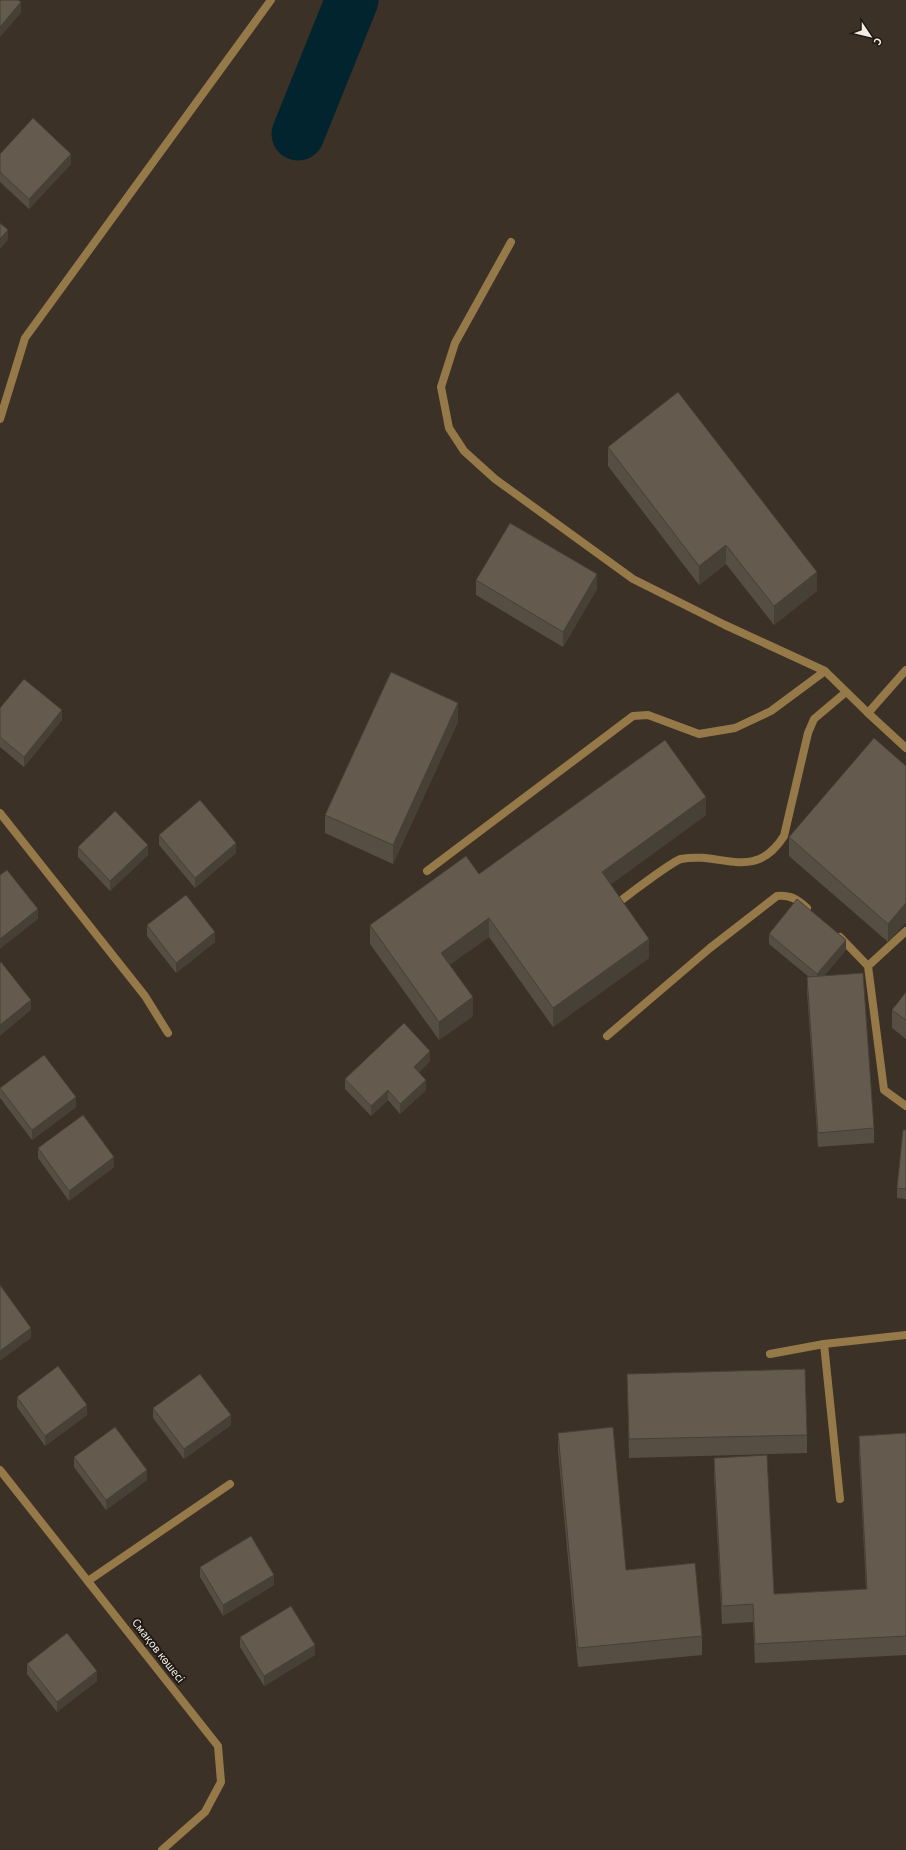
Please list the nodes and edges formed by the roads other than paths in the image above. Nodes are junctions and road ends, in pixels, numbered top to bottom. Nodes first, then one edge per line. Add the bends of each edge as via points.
1 (271, 0) edge
2 (511, 242) dead end
3 (0, 419) edge
4 (906, 670) edge
5 (825, 671) junction
6 (846, 692) junction
7 (868, 713) junction
8 (906, 748) edge
9 (0, 813) edge
10 (427, 871) dead end
11 (623, 899) edge
12 (813, 913) edge
13 (906, 931) edge
14 (836, 933) edge
15 (868, 966) junction
16 (168, 1033) dead end
17 (606, 1036) dead end
18 (906, 1106) edge
19 (906, 1335) edge
20 (824, 1344) junction
21 (770, 1354) dead end
22 (0, 1470) edge
23 (230, 1484) dead end
24 (840, 1499) dead end
25 (88, 1581) junction
26 (162, 1850) edge

1 - 3 street via 25,338
2 - 5 street via 455,343 441,387 449,428 464,451 495,479 634,579
4 - 7 street
5 - 6 street
5 - 10 street via 771,711 735,728 699,734 648,715 633,716
6 - 7 street
6 - 11 street via 814,719 808,733 784,836 777,847 762,859 739,863 680,859
7 - 8 street
9 - 16 street via 145,996
12 - 17 street via 796,898 777,896 710,948
13 - 15 street
14 - 15 street
15 - 18 street via 884,1090
19 - 20 street
20 - 21 street
20 - 24 street
22 - 25 street, Смақов көшесі
23 - 25 street
25 - 26 street, Смақов көшесі via 218,1746 221,1782 205,1812

